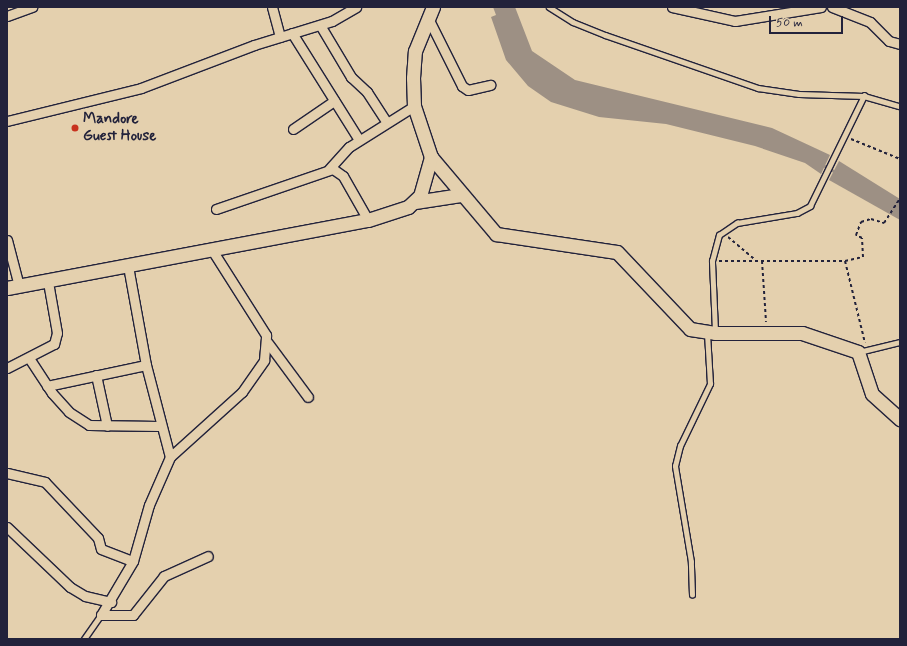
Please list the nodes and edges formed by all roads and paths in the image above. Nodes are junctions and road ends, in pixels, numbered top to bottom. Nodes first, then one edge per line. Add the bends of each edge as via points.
1 (32, 7) edge
2 (272, 7) edge
3 (356, 7) edge
4 (549, 7) edge
5 (672, 7) edge
6 (821, 7) edge
7 (832, 7) edge
8 (430, 13) edge
9 (7, 16) edge
10 (320, 25) junction
11 (292, 33) junction
12 (280, 37) junction
13 (900, 44) edge
14 (490, 85) dead end
15 (864, 96) junction
16 (334, 101) junction
17 (414, 106) junction
18 (900, 106) edge
19 (386, 121) junction
20 (7, 122) edge
21 (293, 128) dead end
22 (844, 136) junction
23 (359, 140) junction
24 (432, 157) junction
25 (900, 160) edge
26 (900, 165) edge
27 (329, 169) junction
28 (460, 195) junction
29 (899, 198) edge
30 (414, 202) junction
31 (216, 209) dead end
32 (368, 220) junction
33 (723, 232) junction
34 (7, 240) edge
35 (212, 250) junction
36 (712, 261) junction
37 (756, 261) junction
38 (762, 261) junction
39 (845, 261) junction
40 (128, 266) junction
41 (48, 282) junction
42 (13, 287) edge
43 (767, 332) junction
44 (711, 333) junction
45 (900, 342) edge
46 (268, 343) junction
47 (863, 351) junction
48 (29, 358) junction
49 (146, 365) junction
50 (7, 368) edge
51 (96, 375) junction
52 (47, 386) junction
53 (308, 397) dead end
54 (900, 419) edge
55 (107, 426) junction
56 (159, 426) junction
57 (170, 458) junction
58 (7, 473) edge
59 (7, 527) edge
60 (208, 556) dead end
61 (133, 561) junction
62 (692, 594) dead end
63 (111, 602) junction
64 (102, 615) junction
65 (84, 639) edge

1 - 9 street
2 - 12 street
3 - 10 street
4 - 15 lane via 573,22 606,35 758,88 800,94
5 - 6 street via 736,21
7 - 13 street via 870,22 889,41
8 - 14 street via 462,86 468,90
8 - 17 street via 415,51
10 - 11 street
10 - 19 street via 351,76 367,92
11 - 12 street
11 - 16 street
12 - 20 street via 141,88
15 - 18 lane
15 - 22 lane
16 - 21 street
16 - 23 street
17 - 19 street
17 - 24 street
19 - 23 street
22 - 25 path
22 - 33 lane via 825,177 805,210 748,220
23 - 27 street via 332,161
24 - 28 street
24 - 30 street via 423,190
25 - 26 path
27 - 31 street
27 - 32 street via 343,176
28 - 30 street
28 - 44 street via 501,236 617,252 684,326
29 - 39 path via 884,222 871,219 861,222 856,234 862,238 863,257
30 - 32 street
32 - 35 street
33 - 36 lane via 715,243
33 - 37 path
34 - 42 street
35 - 40 street
35 - 46 street
36 - 37 path
36 - 44 lane
37 - 38 path
38 - 39 path
38 - 43 path
39 - 47 path
40 - 41 street
40 - 49 street
41 - 42 street
41 - 48 street via 57,333 54,344
43 - 44 street
43 - 47 street via 810,334
44 - 62 lane via 710,384 680,446 675,466 691,562
45 - 47 lane
46 - 53 street
46 - 57 street via 264,360 242,392
47 - 54 street via 872,394
48 - 50 street
48 - 52 street
49 - 51 street
49 - 56 street
51 - 52 street
51 - 55 street
52 - 55 street via 69,412 89,425
55 - 56 street
56 - 57 street
57 - 61 street via 149,505
58 - 61 street via 45,482 98,538 101,549
59 - 63 street via 70,587 86,596
60 - 64 street via 164,576 133,615
61 - 63 street
63 - 64 street
64 - 65 lane

